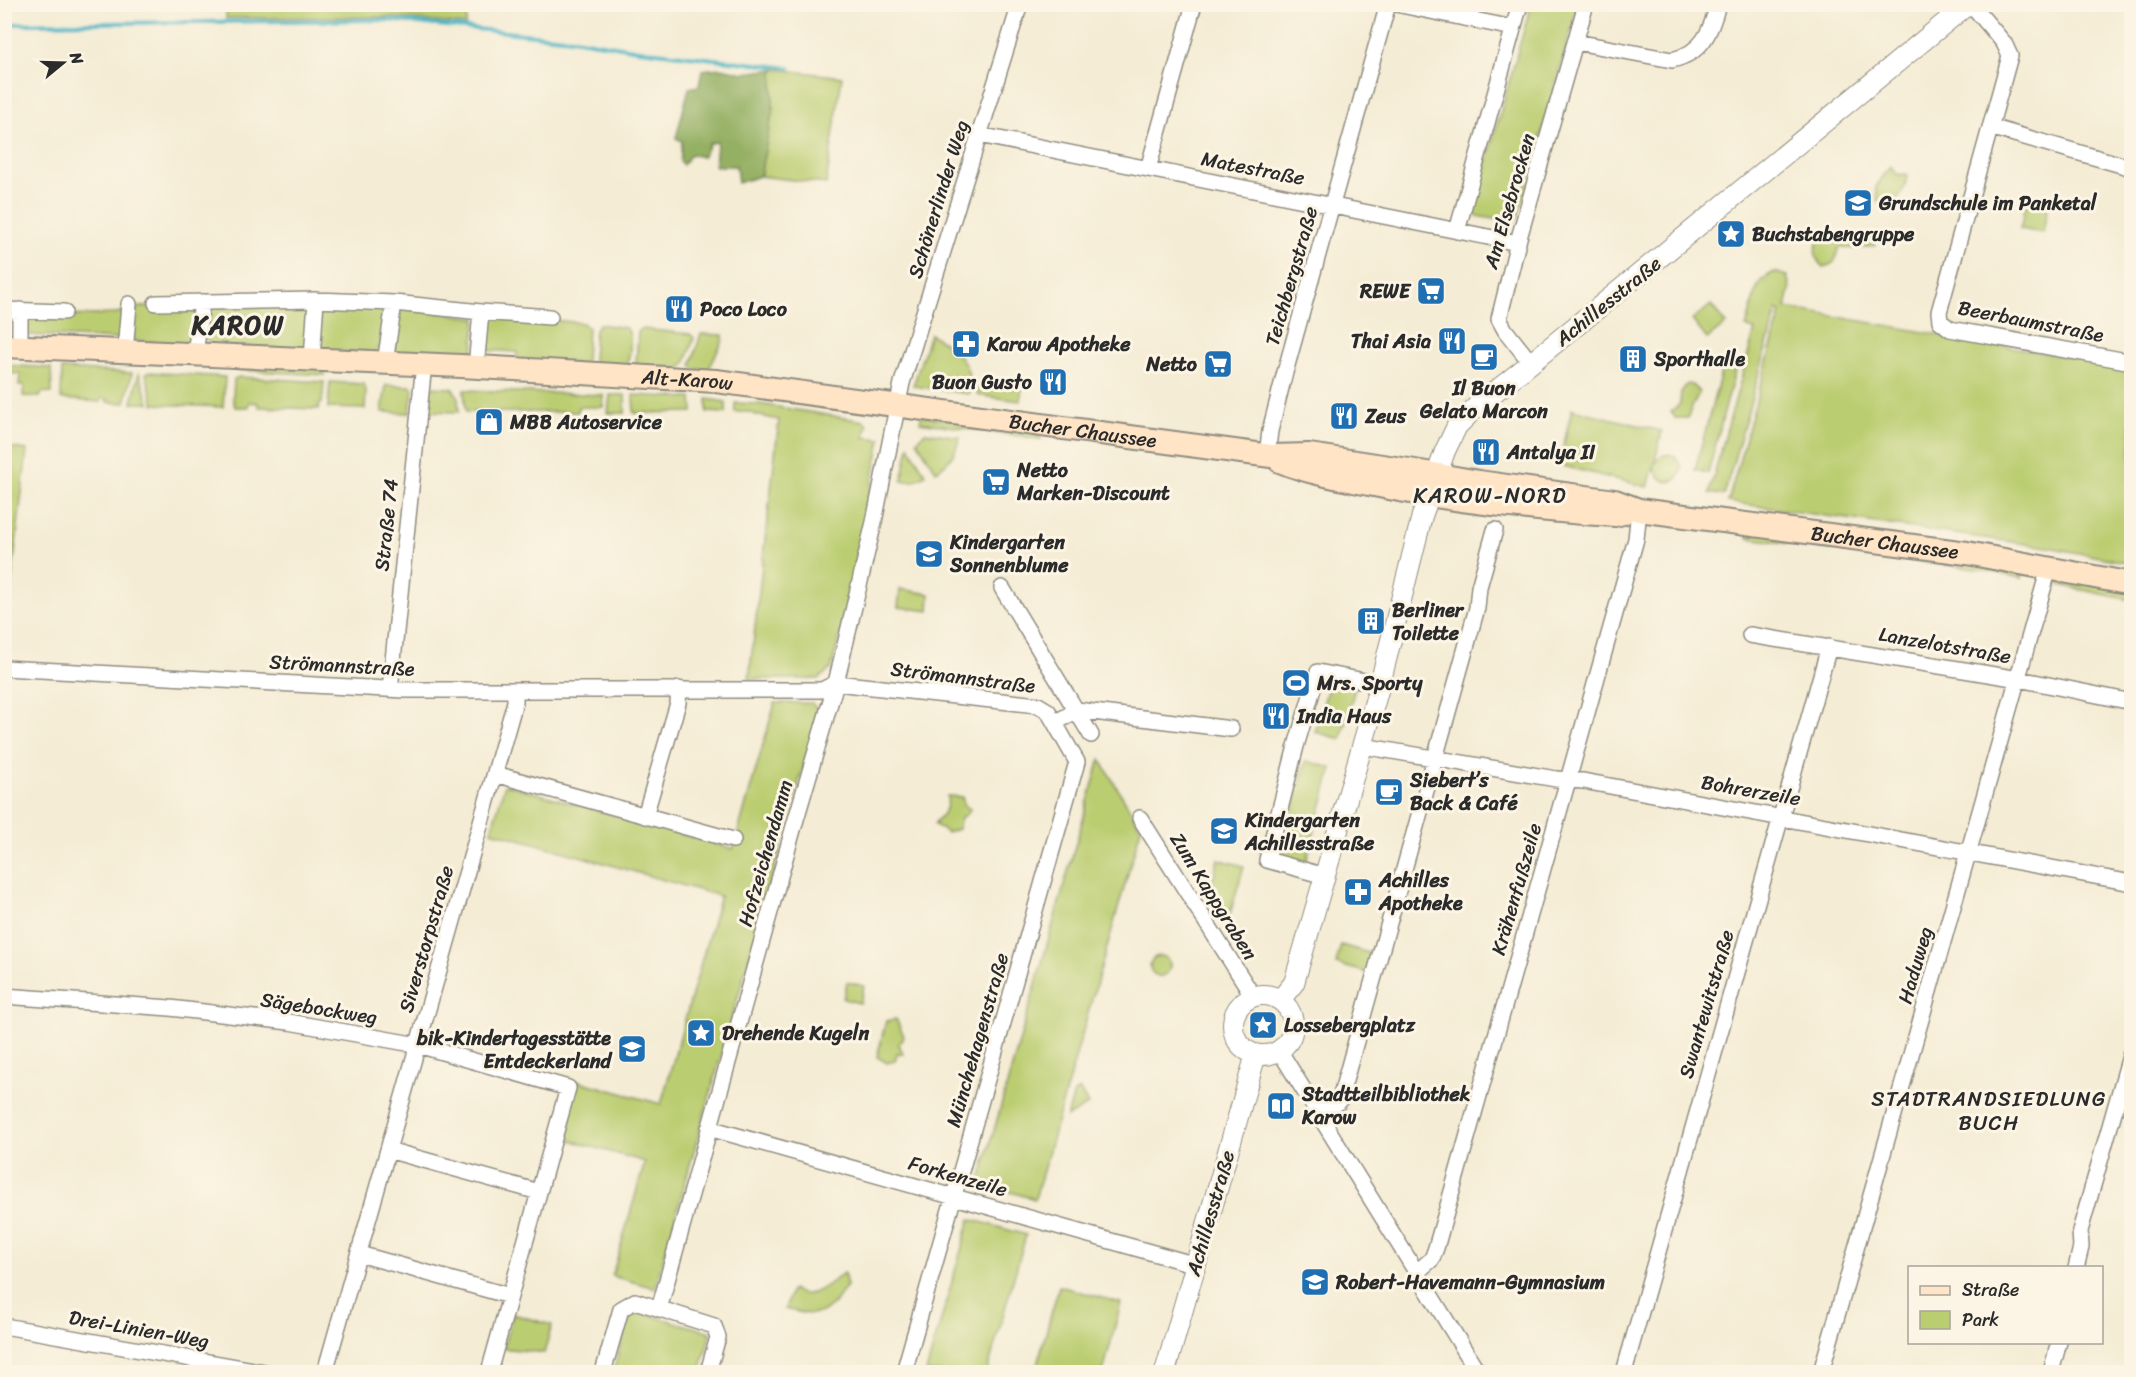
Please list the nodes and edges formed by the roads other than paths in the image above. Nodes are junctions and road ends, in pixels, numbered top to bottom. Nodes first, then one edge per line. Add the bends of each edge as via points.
1 (1020, 4) edge
2 (1194, 4) edge
3 (1388, 4) edge
4 (1396, 4) edge
5 (1520, 4) edge
6 (1586, 4) edge
7 (1718, 4) edge
8 (1970, 4) edge
9 (1513, 28) junction
10 (1576, 42) junction
11 (1990, 127) junction
12 (979, 135) junction
13 (2132, 168) edge
14 (1148, 170) junction
15 (1332, 205) junction
16 (1457, 231) junction
17 (1518, 243) junction
18 (316, 300) junction
19 (202, 302) junction
20 (156, 303) dead end
21 (394, 303) junction
22 (129, 304) dead end
23 (12, 310) edge
24 (64, 312) dead end
25 (481, 312) junction
26 (550, 317) dead end
27 (12, 347) edge
28 (125, 352) junction
29 (195, 354) junction
30 (312, 359) junction
31 (2132, 362) edge
32 (385, 363) junction
33 (1531, 363) junction
34 (424, 364) junction
35 (476, 368) junction
36 (896, 405) junction
37 (1269, 456) junction
38 (1437, 474) junction
39 (1429, 496) junction
40 (1639, 510) junction
41 (1495, 530) dead end
42 (2049, 568) junction
43 (2132, 584) edge
44 (1002, 588) dead end
45 (1750, 635) dead end
46 (1829, 647) junction
47 (4, 668) edge
48 (2019, 679) junction
49 (836, 683) junction
50 (1380, 684) junction
51 (390, 689) junction
52 (679, 689) junction
53 (515, 691) junction
54 (2132, 702) edge
55 (1077, 710) junction
56 (1054, 723) junction
57 (1230, 729) dead end
58 (1091, 735) dead end
59 (1363, 746) junction
60 (1436, 757) junction
61 (495, 774) junction
62 (1568, 780) junction
63 (645, 816) junction
64 (1781, 817) junction
65 (1140, 818) dead end
66 (733, 840) dead end
67 (1968, 853) junction
68 (1325, 876) junction
69 (2132, 883) edge
70 (4, 996) edge
71 (1253, 996) junction
72 (1280, 1000) junction
73 (418, 1045) junction
74 (2132, 1049) edge
75 (1279, 1050) junction
76 (1256, 1054) junction
77 (1320, 1114) junction
78 (709, 1128) junction
79 (388, 1150) junction
80 (539, 1192) junction
81 (954, 1197) junction
82 (359, 1254) junction
83 (1196, 1265) junction
84 (2076, 1266) edge
85 (1417, 1272) junction
86 (510, 1296) junction
87 (659, 1309) junction
88 (4, 1326) edge
89 (2058, 1344) edge
90 (265, 1372) edge
91 (325, 1372) edge
92 (489, 1372) edge
93 (603, 1372) edge
94 (708, 1372) edge
95 (904, 1372) edge
96 (1165, 1372) edge
97 (1478, 1372) edge
98 (1624, 1372) edge
99 (1821, 1372) edge
100 (2051, 1372) edge

1 - 12 street, Schönerlinder Weg
2 - 14 street
3 - 15 street, Teichbergstraße
4 - 9 street
5 - 9 street
6 - 10 street, Am Elsebrocken
7 - 10 street via 1706,39 1682,58 1672,60
8 - 11 street, Beerbaumstraße via 2004,43 2010,56
8 - 33 street, Achillesstraße
9 - 16 street
10 - 17 street, Am Elsebrocken
11 - 13 street
11 - 31 street, Beerbaumstraße via 1939,312 1940,321 1950,329
12 - 14 street, Matestraße
12 - 36 street, Schönerlinder Weg
14 - 15 street, Matestraße
15 - 16 street, Matestraße
15 - 37 street, Teichbergstraße via 1270,431
16 - 17 street, Matestraße
17 - 33 street, Am Elsebrocken via 1499,319
18 - 19 street
18 - 21 street
18 - 30 street
19 - 20 street
19 - 29 street
21 - 25 street
21 - 32 street
22 - 28 street
23 - 24 street, Alt-Karow
23 - 27 street, Alt-Karow
25 - 26 street
25 - 35 street
27 - 28 main road, Alt-Karow
28 - 29 main road, Alt-Karow
29 - 30 main road, Alt-Karow
30 - 32 main road, Alt-Karow
32 - 34 main road, Alt-Karow
33 - 38 street, Achillesstraße via 1457,426
34 - 35 main road, Alt-Karow
34 - 51 street, Straße 74
35 - 36 main road, Alt-Karow via 716,381
36 - 37 main road, Bucher Chaussee
36 - 49 street, Hofzeichendamm via 874,522
37 - 38 main road, Bucher Chaussee via 1309,455
37 - 39 main road, Bucher Chaussee via 1301,470
38 - 39 street, Achillesstraße
38 - 40 main road, Bucher Chaussee via 1615,501
39 - 40 main road, Bucher Chaussee via 1615,515
39 - 50 street, Achillesstraße
40 - 42 main road, Bucher Chaussee via 1956,551
40 - 62 street, Krähenfußzeile via 1636,539
41 - 60 street
42 - 43 main road, Bucher Chaussee
42 - 48 street, Haduweg
44 - 55 street
45 - 46 street, Lanzelotstraße
46 - 48 street, Lanzelotstraße
46 - 64 street, Swantewitstraße
47 - 51 street, Strömannstraße
48 - 54 street, Lanzelotstraße
48 - 67 street, Haduweg
49 - 52 street, Strömannstraße via 822,690
49 - 56 street, Strömannstraße via 1038,705 1048,711
49 - 78 street, Hofzeichendamm
50 - 59 street, Achillesstraße
50 - 68 street via 1318,672 1296,746 1267,860
51 - 53 street, Strömannstraße
52 - 53 street, Strömannstraße
52 - 63 street
53 - 61 street, Siverstorpstraße
55 - 56 street
55 - 57 street
55 - 58 street
56 - 81 street, Münchehagenstraße via 1077,762
59 - 60 street, Bohrerzeile
59 - 68 street, Achillesstraße
60 - 62 street, Bohrerzeile
60 - 77 street via 1339,1102
61 - 63 street
61 - 73 street, Siverstorpstraße
62 - 64 street, Bohrerzeile
62 - 85 street, Krähenfußzeile via 1436,1248 1432,1259
63 - 66 street
64 - 67 street, Bohrerzeile
64 - 98 street, Swantewitstraße
65 - 71 street, Zum Kappgraben
67 - 69 street, Bohrerzeile
67 - 99 street, Haduweg
68 - 72 street, Achillesstraße via 1294,983
70 - 73 street, Sägebockweg via 170,1008 289,1022
71 - 72 street
71 - 76 street via 1237,1010 1233,1030 1245,1049
72 - 75 street via 1292,1017 1293,1030 1288,1043
73 - 79 street, Siverstorpstraße
73 - 80 street, Sägebockweg via 568,1088
74 - 84 street via 2080,1230
75 - 76 street
75 - 77 street
76 - 83 street, Achillesstraße
77 - 85 street
78 - 81 street, Forkenzeile
78 - 87 street, Hofzeichendamm
79 - 80 street
79 - 82 street, Siverstorpstraße
80 - 86 street
81 - 83 street, Forkenzeile
81 - 95 street, Münchehagenstraße
82 - 86 street
82 - 91 street, Siverstorpstraße
83 - 96 street, Achillesstraße
85 - 97 street
86 - 92 street
87 - 93 street via 635,1301 621,1309
87 - 94 street via 714,1326 718,1336
88 - 90 street, Drei-Linien-Weg
89 - 100 street

